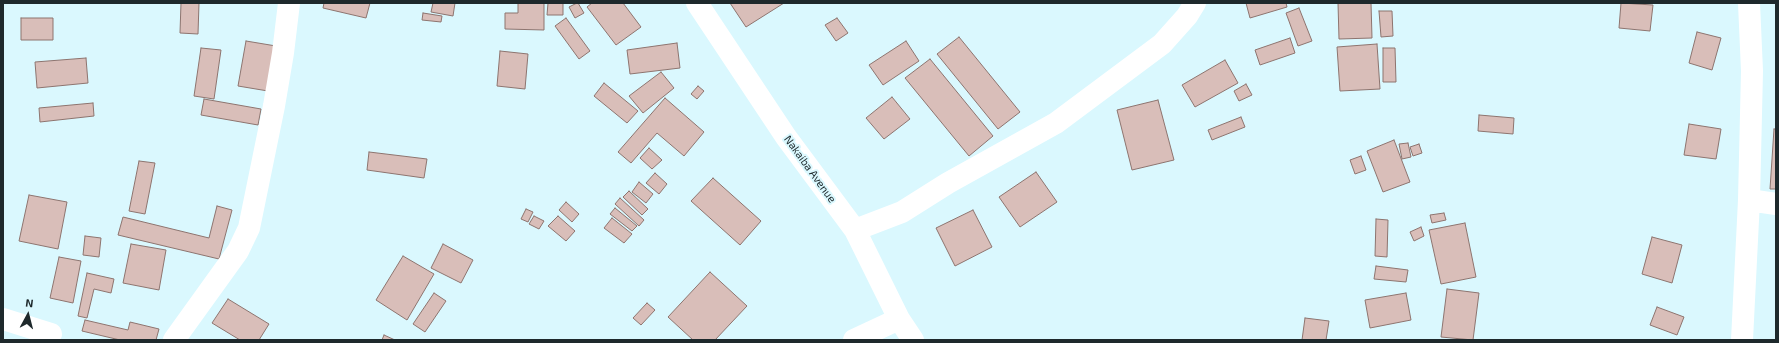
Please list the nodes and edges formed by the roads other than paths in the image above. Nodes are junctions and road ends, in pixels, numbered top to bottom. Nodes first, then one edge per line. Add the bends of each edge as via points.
1 (288, 3) edge
2 (697, 3) edge
3 (1195, 3) edge
4 (1748, 3) edge
5 (1750, 200) junction
6 (1776, 204) edge
7 (855, 230) junction
8 (3, 319) edge
9 (899, 319) junction
10 (51, 334) dead end
11 (174, 340) edge
12 (854, 340) edge
13 (913, 340) edge
14 (1742, 340) edge

1 - 11 street via 274,106 249,228 238,251
2 - 7 street, Nakaiba Avenue via 786,137
3 - 7 street via 1162,44 1056,123 948,183 902,212
4 - 5 street via 1752,71
5 - 6 street
5 - 14 street
7 - 9 street, Nakaiba Avenue
8 - 10 street
9 - 12 street
9 - 13 street, Nakaiba Avenue

